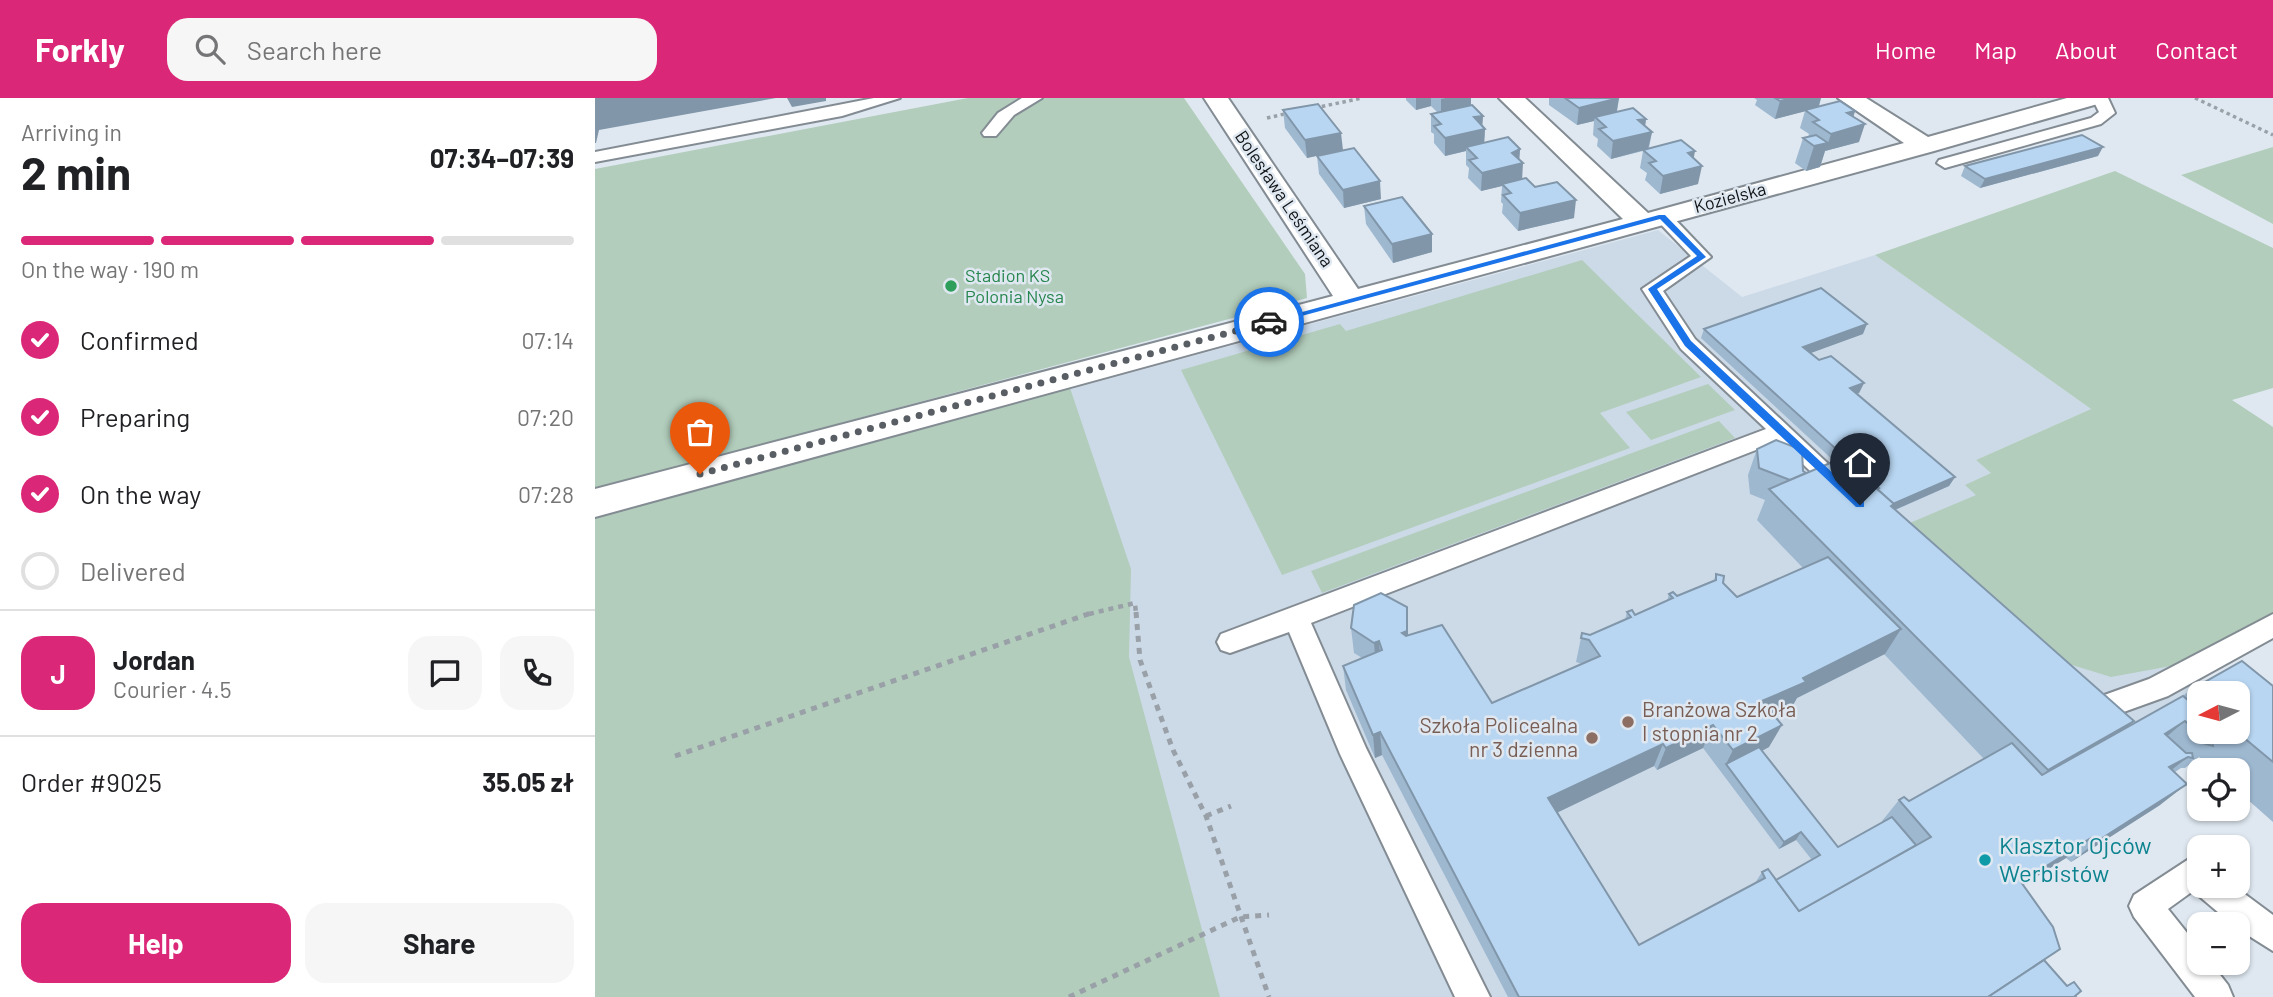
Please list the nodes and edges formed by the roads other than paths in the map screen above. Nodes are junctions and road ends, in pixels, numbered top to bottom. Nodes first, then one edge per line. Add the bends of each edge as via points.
1 (892, 98) edge
2 (1034, 98) edge
3 (1216, 98) edge
4 (1511, 98) edge
5 (1850, 98) edge
6 (2093, 98) edge
7 (2100, 98) edge
8 (990, 133) dead end
9 (1926, 146) junction
10 (595, 157) edge
11 (1945, 163) dead end
12 (1652, 219) junction
13 (1351, 300) junction
14 (1782, 431) junction
15 (595, 503) edge
16 (1860, 505) edge
17 (1296, 618) junction
18 (2273, 625) edge
19 (1230, 642) dead end
20 (2064, 689) edge
21 (2187, 876) edge
22 (2225, 898) edge
23 (2273, 935) edge
24 (1472, 997) edge
25 (2216, 997) edge

1 - 10 lane
2 - 8 lane via 1018,104
3 - 13 street, Bolesława Leśmiana
4 - 12 street
5 - 9 street
6 - 9 street, Kozielska
7 - 11 lane via 2107,113 2096,121
9 - 12 street, Kozielska
12 - 13 street, Kozielska
12 - 14 lane via 1702,257 1652,289 1688,344
13 - 15 street, Kozielska
14 - 16 lane
14 - 17 lane
17 - 19 lane
17 - 24 lane via 1354,754
18 - 20 lane via 2158,688 2093,711
21 - 25 lane via 2145,906
22 - 23 lane

